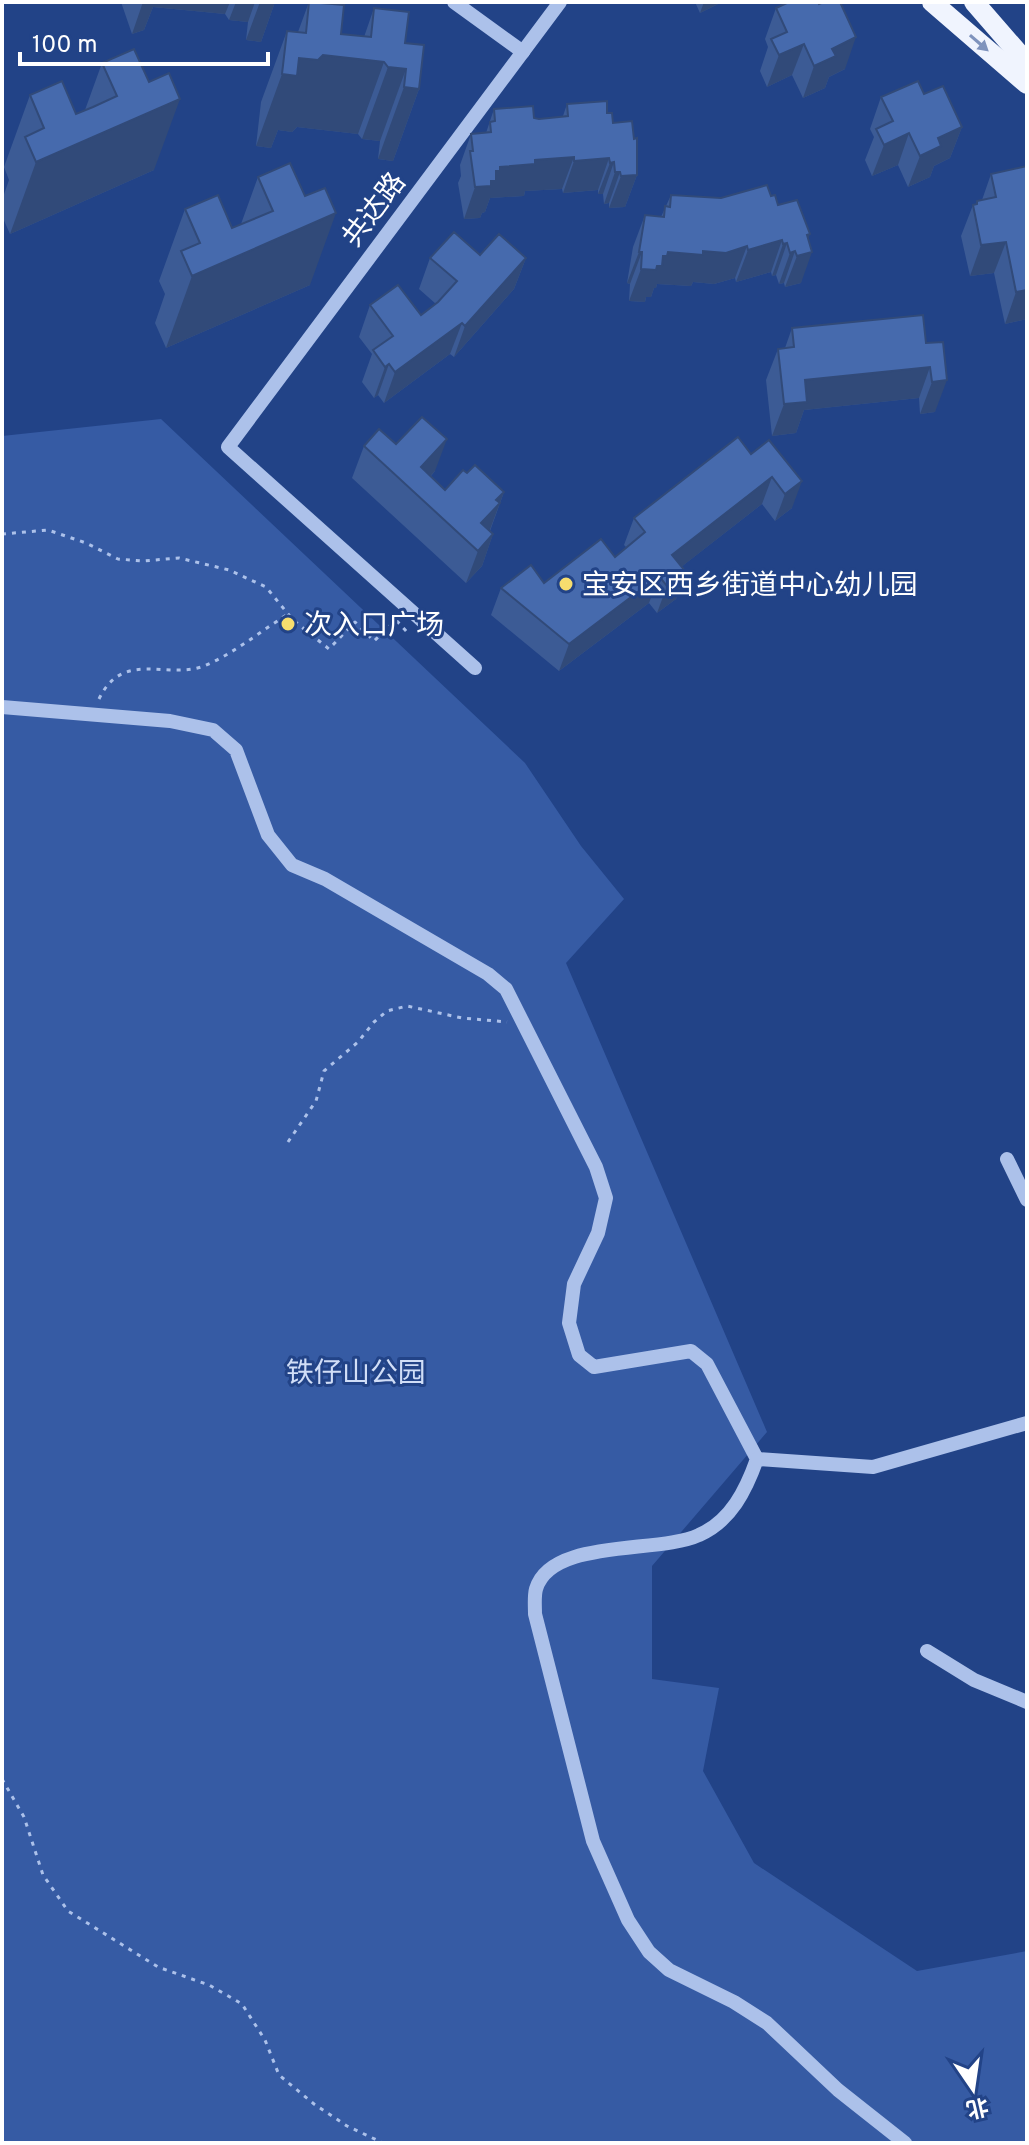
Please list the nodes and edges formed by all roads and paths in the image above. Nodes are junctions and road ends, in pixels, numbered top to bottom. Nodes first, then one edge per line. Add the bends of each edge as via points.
1 (454, 2) edge
2 (560, 2) edge
3 (932, 2) edge
4 (974, 2) edge
5 (983, 2) edge
6 (1027, 41) edge
7 (523, 52) junction
8 (1027, 63) edge
9 (1027, 84) edge
10 (2, 534) edge
11 (288, 614) junction
12 (421, 620) junction
13 (475, 668) dead end
14 (2, 707) edge
15 (93, 716) junction
16 (522, 1022) junction
17 (288, 1142) dead end
18 (1007, 1159) dead end
19 (1027, 1200) edge
20 (1027, 1423) edge
21 (757, 1459) junction
22 (927, 1651) dead end
23 (1027, 1702) edge
24 (2, 1779) edge
25 (383, 2143) edge
26 (905, 2143) edge

1 - 7 street
2 - 7 street, 共达路
3 -> 9 main road
4 - 8 main road
5 - 6 main road
7 - 12 street, 共达路 via 228,447
10 - 11 path via 48,530 118,559 179,558 229,570 266,587
11 - 12 path via 329,649 355,622 374,641 396,620 407,632
11 - 15 path via 201,667 125,672 101,694
12 - 13 street
14 - 15 street
15 - 16 street via 213,730 236,750 268,835 292,865 488,974 506,989
16 - 17 path via 462,1018 407,1006 387,1011 324,1071 316,1101
16 - 21 street via 596,1167 606,1198 598,1233 574,1284 569,1323 579,1355 594,1367 691,1351 707,1364
18 - 19 street
20 - 21 street via 873,1467
21 - 26 street via 747,1488 728,1515 699,1536 572,1556 549,1570 536,1588 535,1614 593,1841 628,1920 649,1952 669,1970 767,2023
22 - 23 street via 974,1680
24 - 25 path via 24,1817 43,1875 68,1911 158,1967 209,1985 242,2004 279,2075 347,2126

